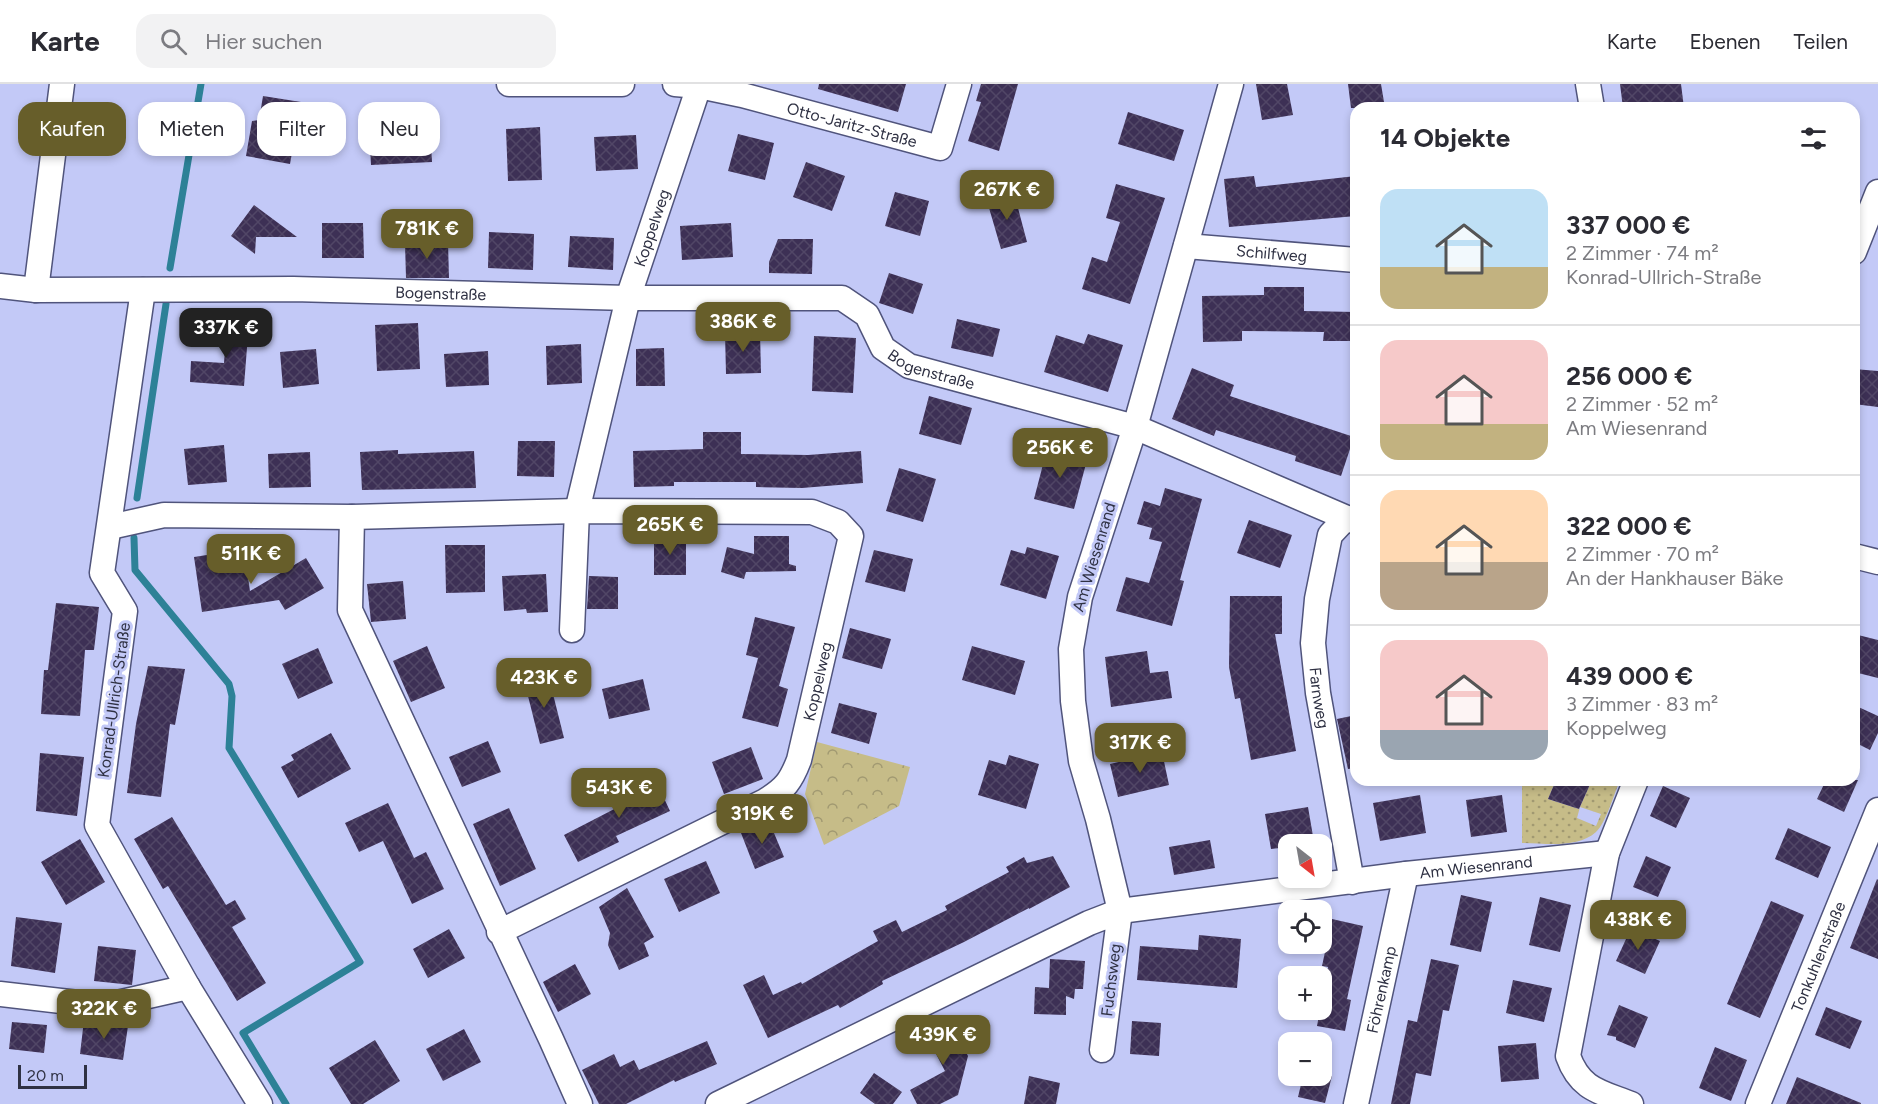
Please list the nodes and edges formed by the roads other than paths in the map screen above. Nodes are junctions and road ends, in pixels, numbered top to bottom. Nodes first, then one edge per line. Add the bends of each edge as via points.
1 (62, 84) edge
2 (509, 84) edge
3 (552, 84) edge
4 (622, 84) edge
5 (959, 84) edge
6 (1231, 84) edge
7 (1588, 84) edge
8 (687, 85) edge
9 (744, 90) edge
10 (1591, 102) edge
11 (1878, 192) edge
12 (1860, 237) edge
13 (1186, 246) junction
14 (1350, 260) edge
15 (0, 286) edge
16 (36, 290) junction
17 (143, 290) junction
18 (628, 298) junction
19 (1135, 427) junction
20 (577, 511) junction
21 (352, 517) junction
22 (1350, 520) edge
23 (1350, 521) edge
24 (110, 527) junction
25 (1860, 558) edge
26 (1878, 562) edge
27 (572, 630) dead end
28 (1634, 786) edge
29 (1878, 810) edge
30 (1607, 853) junction
31 (1406, 874) junction
32 (1352, 882) junction
33 (1120, 910) junction
34 (500, 932) junction
35 (189, 987) junction
36 (0, 994) edge
37 (1102, 1050) dead end
38 (261, 1104) edge
39 (579, 1104) edge
40 (718, 1104) edge
41 (1356, 1104) edge
42 (1631, 1104) edge
43 (1758, 1104) edge

1 - 16 street
2 - 3 street
3 - 4 street
5 - 9 street, Otto-Jaritz-Straße via 940,148
6 - 13 street, Am Wiesenrand
7 - 10 street
8 - 9 street, Otto-Jaritz-Straße
8 - 18 street, Koppelweg
11 - 12 street
13 - 14 street, Schilfweg
13 - 19 street, Am Wiesenrand
15 - 16 street
16 - 17 street
17 - 18 street, Bogenstraße via 293,289
17 - 24 street, Konrad-Ullrich-Straße
18 - 19 street, Bogenstraße via 842,298 867,315 883,348 909,366
18 - 20 street, Koppelweg
19 - 22 street, Bogenstraße
19 - 33 street, Am Wiesenrand via 1080,597 1071,649 1073,701 1082,761
20 - 21 street, Koppelweg
20 - 27 street, Koppelweg
20 - 34 street, Koppelweg via 812,512 838,522 851,536 792,779 765,801
21 - 24 street, Koppelweg via 164,515
21 - 34 street via 350,610
23 - 32 street, Farnweg via 1330,535 1313,643 1318,693
24 - 35 street, Konrad-Ullrich-Straße via 102,573 125,611 97,825
25 - 26 street
28 - 30 street
29 - 43 street, Tonkuhlenstraße
30 - 31 street, Am Wiesenrand
30 - 42 street via 1568,1056 1574,1073 1590,1087
31 - 32 street, Am Wiesenrand
31 - 41 street, Föhrenkamp
32 - 33 street, Am Wiesenrand
33 - 37 street, Fuchsweg
33 - 40 street
34 - 39 street
35 - 36 street via 104,1006
35 - 38 street, Konrad-Ullrich-Straße

